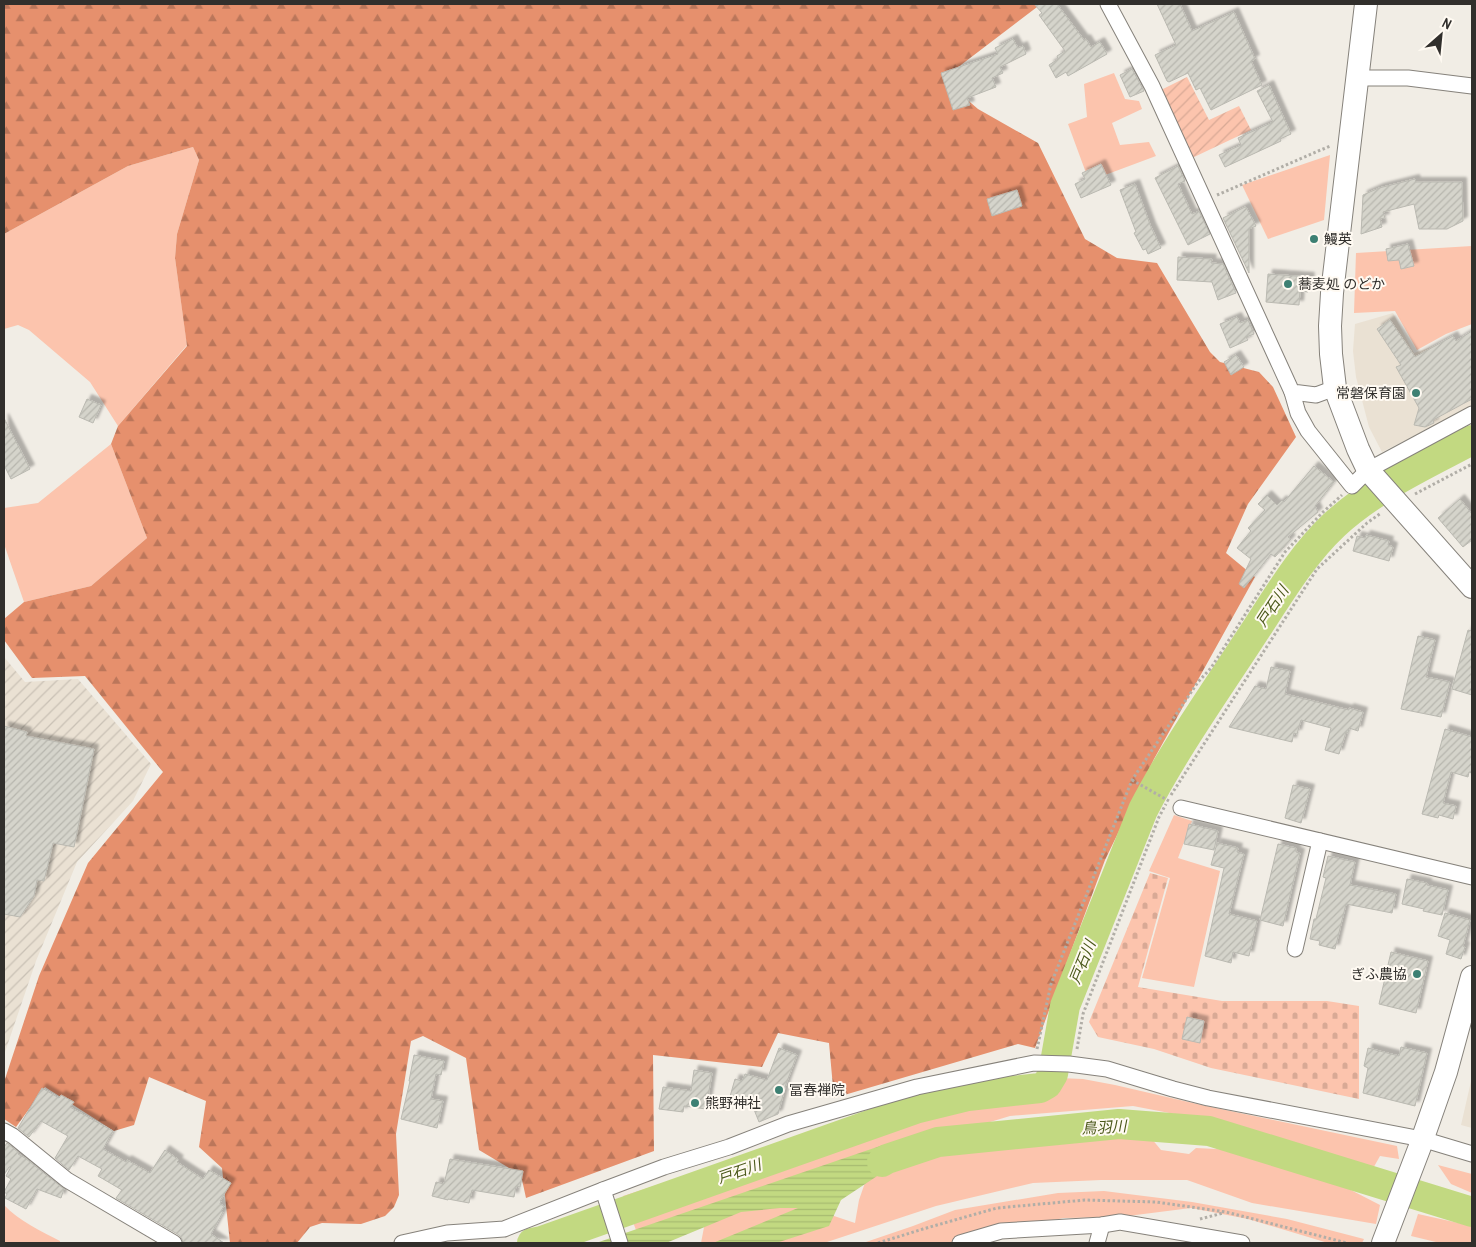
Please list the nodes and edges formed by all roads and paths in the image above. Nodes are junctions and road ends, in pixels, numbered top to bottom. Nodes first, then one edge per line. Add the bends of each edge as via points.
1 (1108, 4) edge
2 (1366, 4) edge
3 (1356, 78) junction
4 (1472, 86) edge
5 (1349, 138) junction
6 (1204, 200) junction
7 (1335, 388) junction
8 (1292, 392) junction
9 (1472, 414) edge
10 (1472, 464) edge
11 (1371, 473) junction
12 (1352, 486) junction
13 (1397, 501) junction
14 (1472, 587) edge
15 (1132, 780) junction
16 (1165, 799) dead end
17 (1181, 808) dead end
18 (1320, 841) junction
19 (1472, 877) edge
20 (1295, 949) dead end
21 (1472, 977) edge
22 (1038, 1063) junction
23 (1072, 1065) junction
24 (4, 1131) edge
25 (1421, 1144) junction
26 (1472, 1154) edge
27 (605, 1195) junction
28 (1102, 1225) junction
29 (174, 1243) edge
30 (402, 1243) edge
31 (620, 1243) edge
32 (960, 1243) edge
33 (1096, 1243) edge
34 (1242, 1243) edge
35 (1383, 1243) edge

1 - 6 street via 1152,86
2 - 3 street
3 - 4 street via 1408,78
3 - 5 street
5 - 6 path
5 - 7 street via 1330,326
6 - 8 street
7 - 8 street via 1316,395
7 - 11 street via 1358,449
8 - 12 street via 1298,414 1308,430
9 - 11 street
10 - 13 path
11 - 12 street
11 - 13 street
12 - 15 path via 1285,552 1211,668 1198,682
13 - 14 street
13 - 23 path via 1367,523 1317,569 1168,800 1083,1014
15 - 16 path
15 - 22 path via 1051,984
17 - 18 street
18 - 19 street
18 - 20 street
21 - 25 street via 1446,1072
22 - 23 street
22 - 27 street via 916,1087 788,1124 664,1168
23 - 25 street via 1107,1068 1208,1098
24 - 29 street via 67,1180
25 - 26 street
25 - 35 street
27 - 30 street via 504,1229 447,1233
27 - 31 street
28 - 32 street via 1001,1231
28 - 33 street
28 - 34 street via 1120,1222

